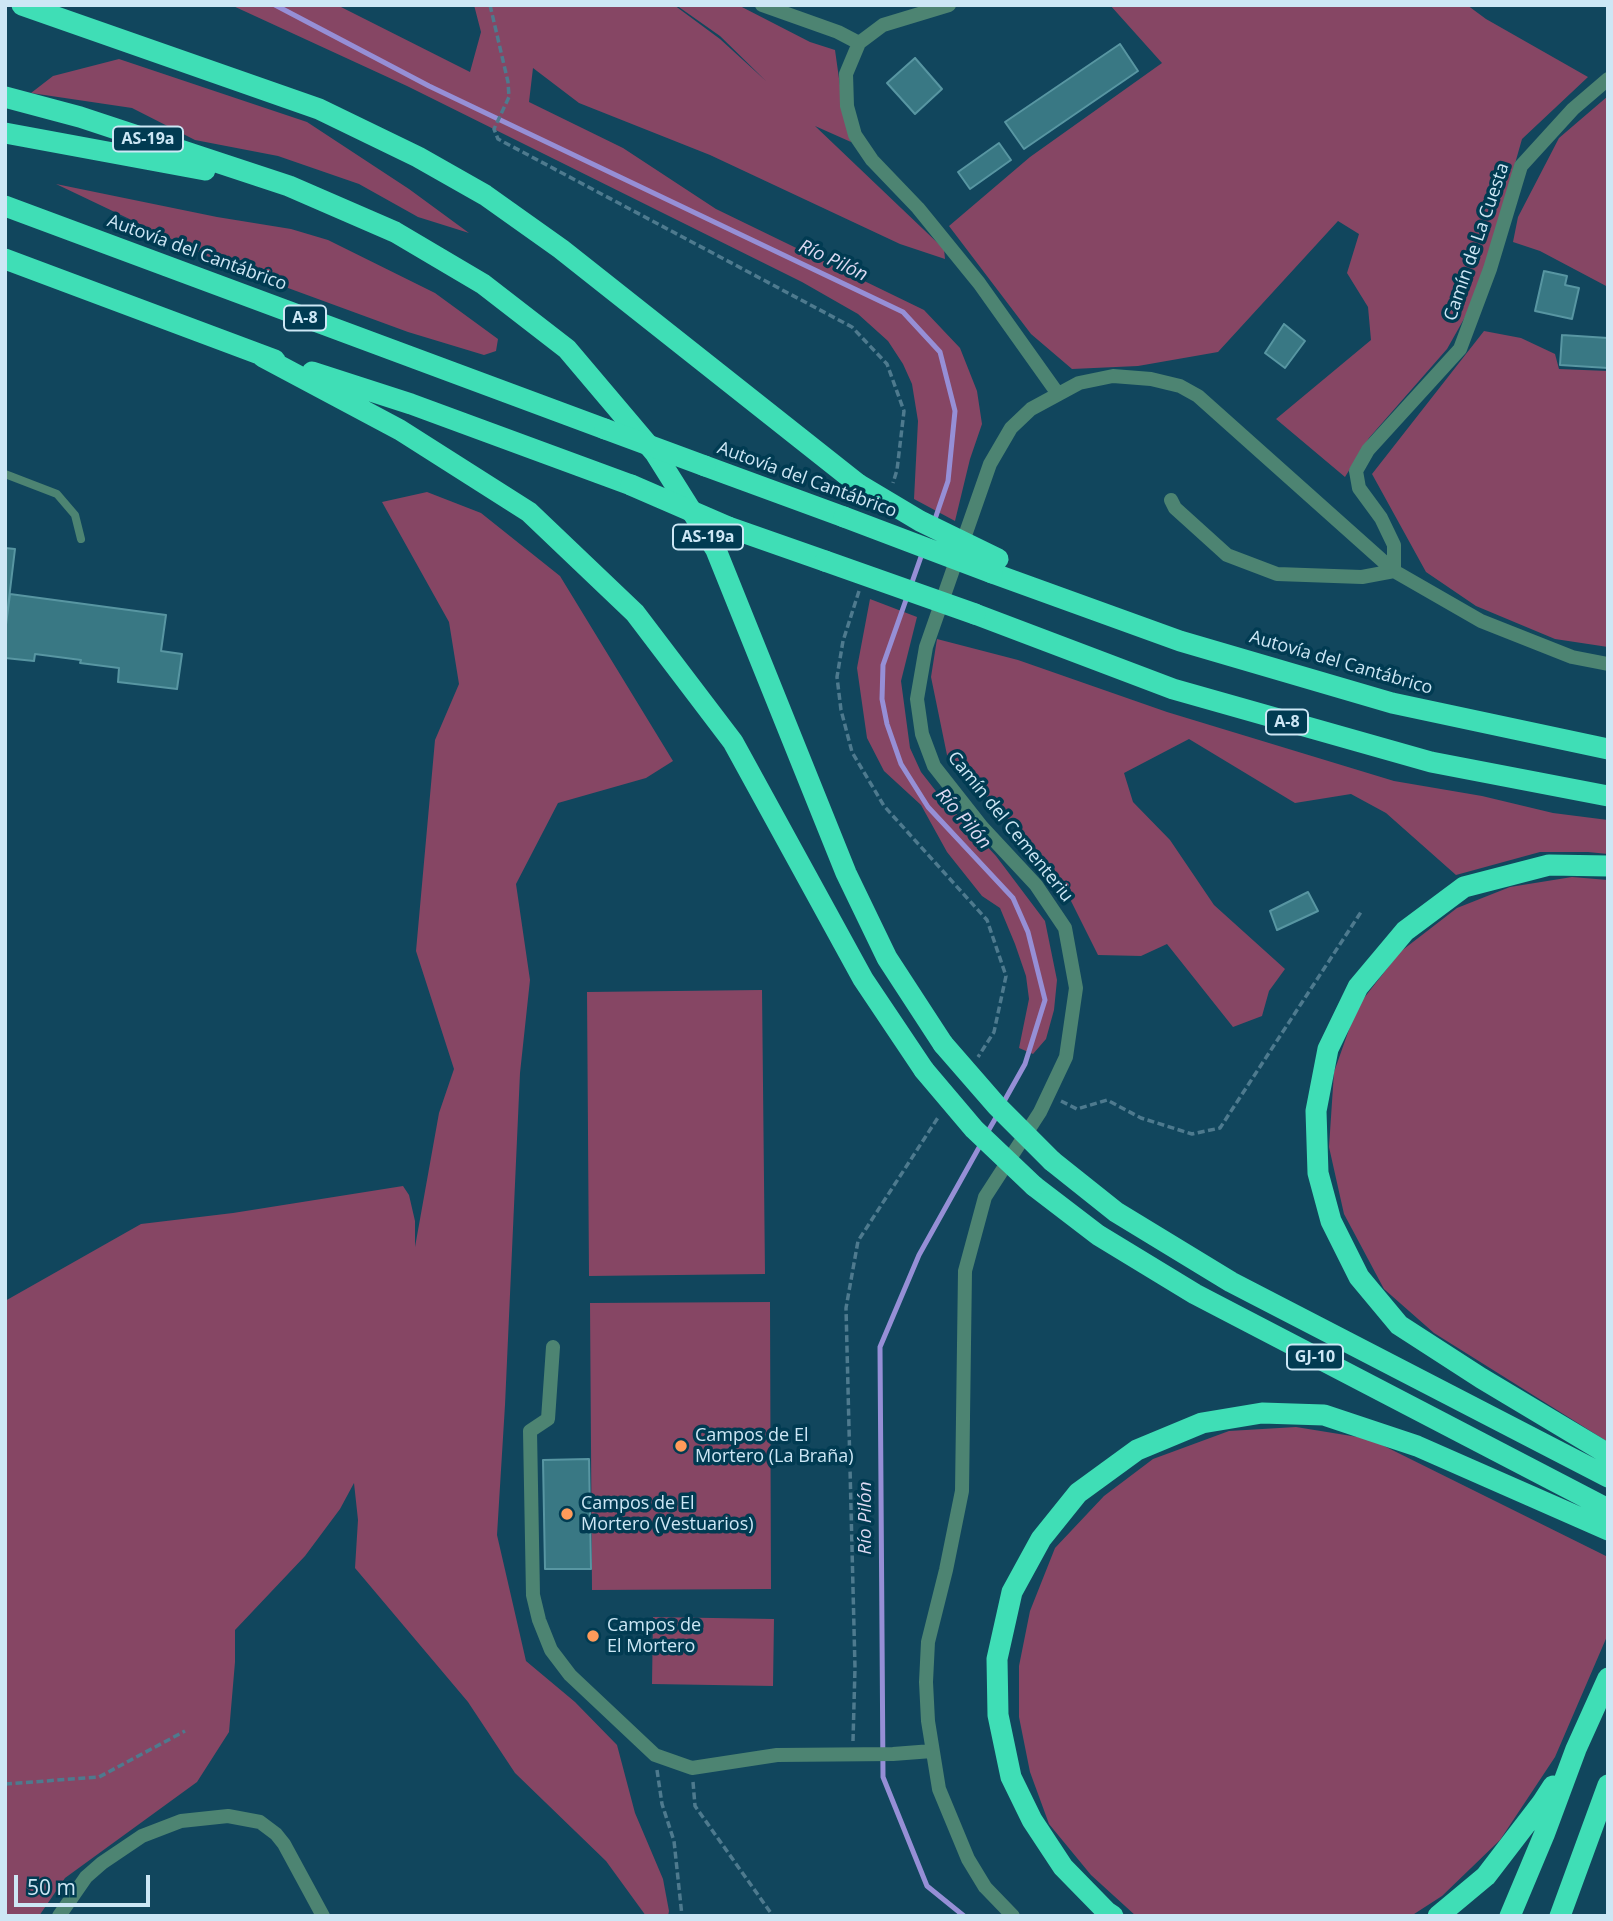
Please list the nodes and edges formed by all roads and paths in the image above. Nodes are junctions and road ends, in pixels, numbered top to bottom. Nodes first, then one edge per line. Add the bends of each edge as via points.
1 (22, 5) edge
2 (490, 5) edge
3 (762, 5) edge
4 (949, 5) edge
5 (859, 43) junction
6 (1608, 79) edge
7 (5, 97) edge
8 (494, 129) dead end
9 (5, 132) edge
10 (289, 186) junction
11 (5, 206) edge
12 (5, 259) edge
13 (263, 357) junction
14 (1058, 394) junction
15 (5, 474) edge
16 (1171, 500) dead end
17 (80, 539) dead end
18 (995, 566) junction
19 (1394, 570) junction
20 (1608, 664) edge
21 (1608, 749) edge
22 (1608, 796) edge
23 (1608, 866) edge
24 (1361, 912) dead end
25 (1048, 1095) junction
26 (1052, 1161) joint
27 (553, 1348) dead end
28 (1608, 1454) edge
29 (1608, 1477) edge
30 (1608, 1509) edge
31 (1608, 1530) edge
32 (1608, 1678) edge
33 (185, 1731) dead end
34 (1576, 1749) junction
35 (932, 1751) junction
36 (655, 1755) junction
37 (692, 1768) junction
38 (5, 1784) edge
39 (1608, 1785) edge
40 (59, 1916) edge
41 (323, 1916) edge
42 (682, 1916) edge
43 (773, 1916) edge
44 (1013, 1916) edge
45 (1113, 1916) edge
46 (1438, 1916) edge
47 (1510, 1916) edge
48 (1560, 1916) edge

1 - 18 highway, bridge via 319,109 485,195 561,249 858,484
2 - 8 path via 509,97
3 - 5 street
4 - 5 street via 883,24
5 - 14 street via 846,74 847,106 855,135 979,283
6 - 19 street, Camín de La Cuesta via 1573,109 1521,166 1460,349 1368,450 1356,471 1359,488 1394,545
7 - 10 highway, AS-19a
9 - 10 highway
10 - 26 highway, AS-19a, bridge via 394,232 483,284 567,349 655,453 716,550 846,873 887,958 943,1044
11 - 18 highway, Autovía del Cantábrico / A-8, bridge via 844,517
12 - 13 highway, A-8
13 - 22 highway, A-8, bridge via 411,404 631,485 728,527 1173,689 1431,762
13 - 30 highway, GJ-10, bridge via 400,430 529,512 635,613 733,742 863,979 924,1070 974,1129 1034,1186 1098,1235 1195,1294
14 - 19 street, Camín del Cementeriu via 1079,383 1113,376 1180,386 1198,396
14 - 25 street, Camín del Cementeriu via 1031,409 1011,428 990,464 926,647 917,699 922,734 934,766 1036,885 1065,928 1076,988 1066,1058
15 - 17 lane via 57,494 75,515
16 - 19 street via 1227,555 1251,565 1316,577 1362,577
18 - 21 highway, Autovía del Cantábrico / A-8 via 1180,641 1392,703
19 - 20 street, Camín del Cementeriu via 1481,621 1572,657
23 - 28 highway via 1549,865 1464,887 1405,932 1358,986 1328,1049 1316,1111 1318,1172 1331,1221 1359,1277 1399,1325
24 - 25 path via 1220,1128 1192,1134 1141,1118 1107,1100 1077,1109
25 - 35 street, Camín del Cementeriu via 985,1197 965,1270 962,1492 928,1642
26 - 29 highway, GJ-10 via 1116,1212 1231,1282
27 - 36 street via 548,1419 530,1431 533,1595 539,1620 551,1650 570,1675
31 - 45 highway via 1417,1446 1324,1415 1262,1413 1202,1423 1137,1450 1078,1493 1041,1539 1012,1592 997,1659 998,1715 1011,1777 1032,1820 1063,1867
32 - 34 highway
33 - 38 path via 99,1777
34 - 46 highway via 1486,1876
34 - 47 highway
35 - 37 street via 777,1755
35 - 44 street, Camín del Cementeriu via 939,1790 968,1859 985,1887
36 - 37 street
36 - 42 path via 662,1804 674,1841
37 - 43 path via 695,1806
39 - 48 highway
40 - 41 street via 80,1884 142,1836 181,1821 228,1816 268,1827 284,1844

